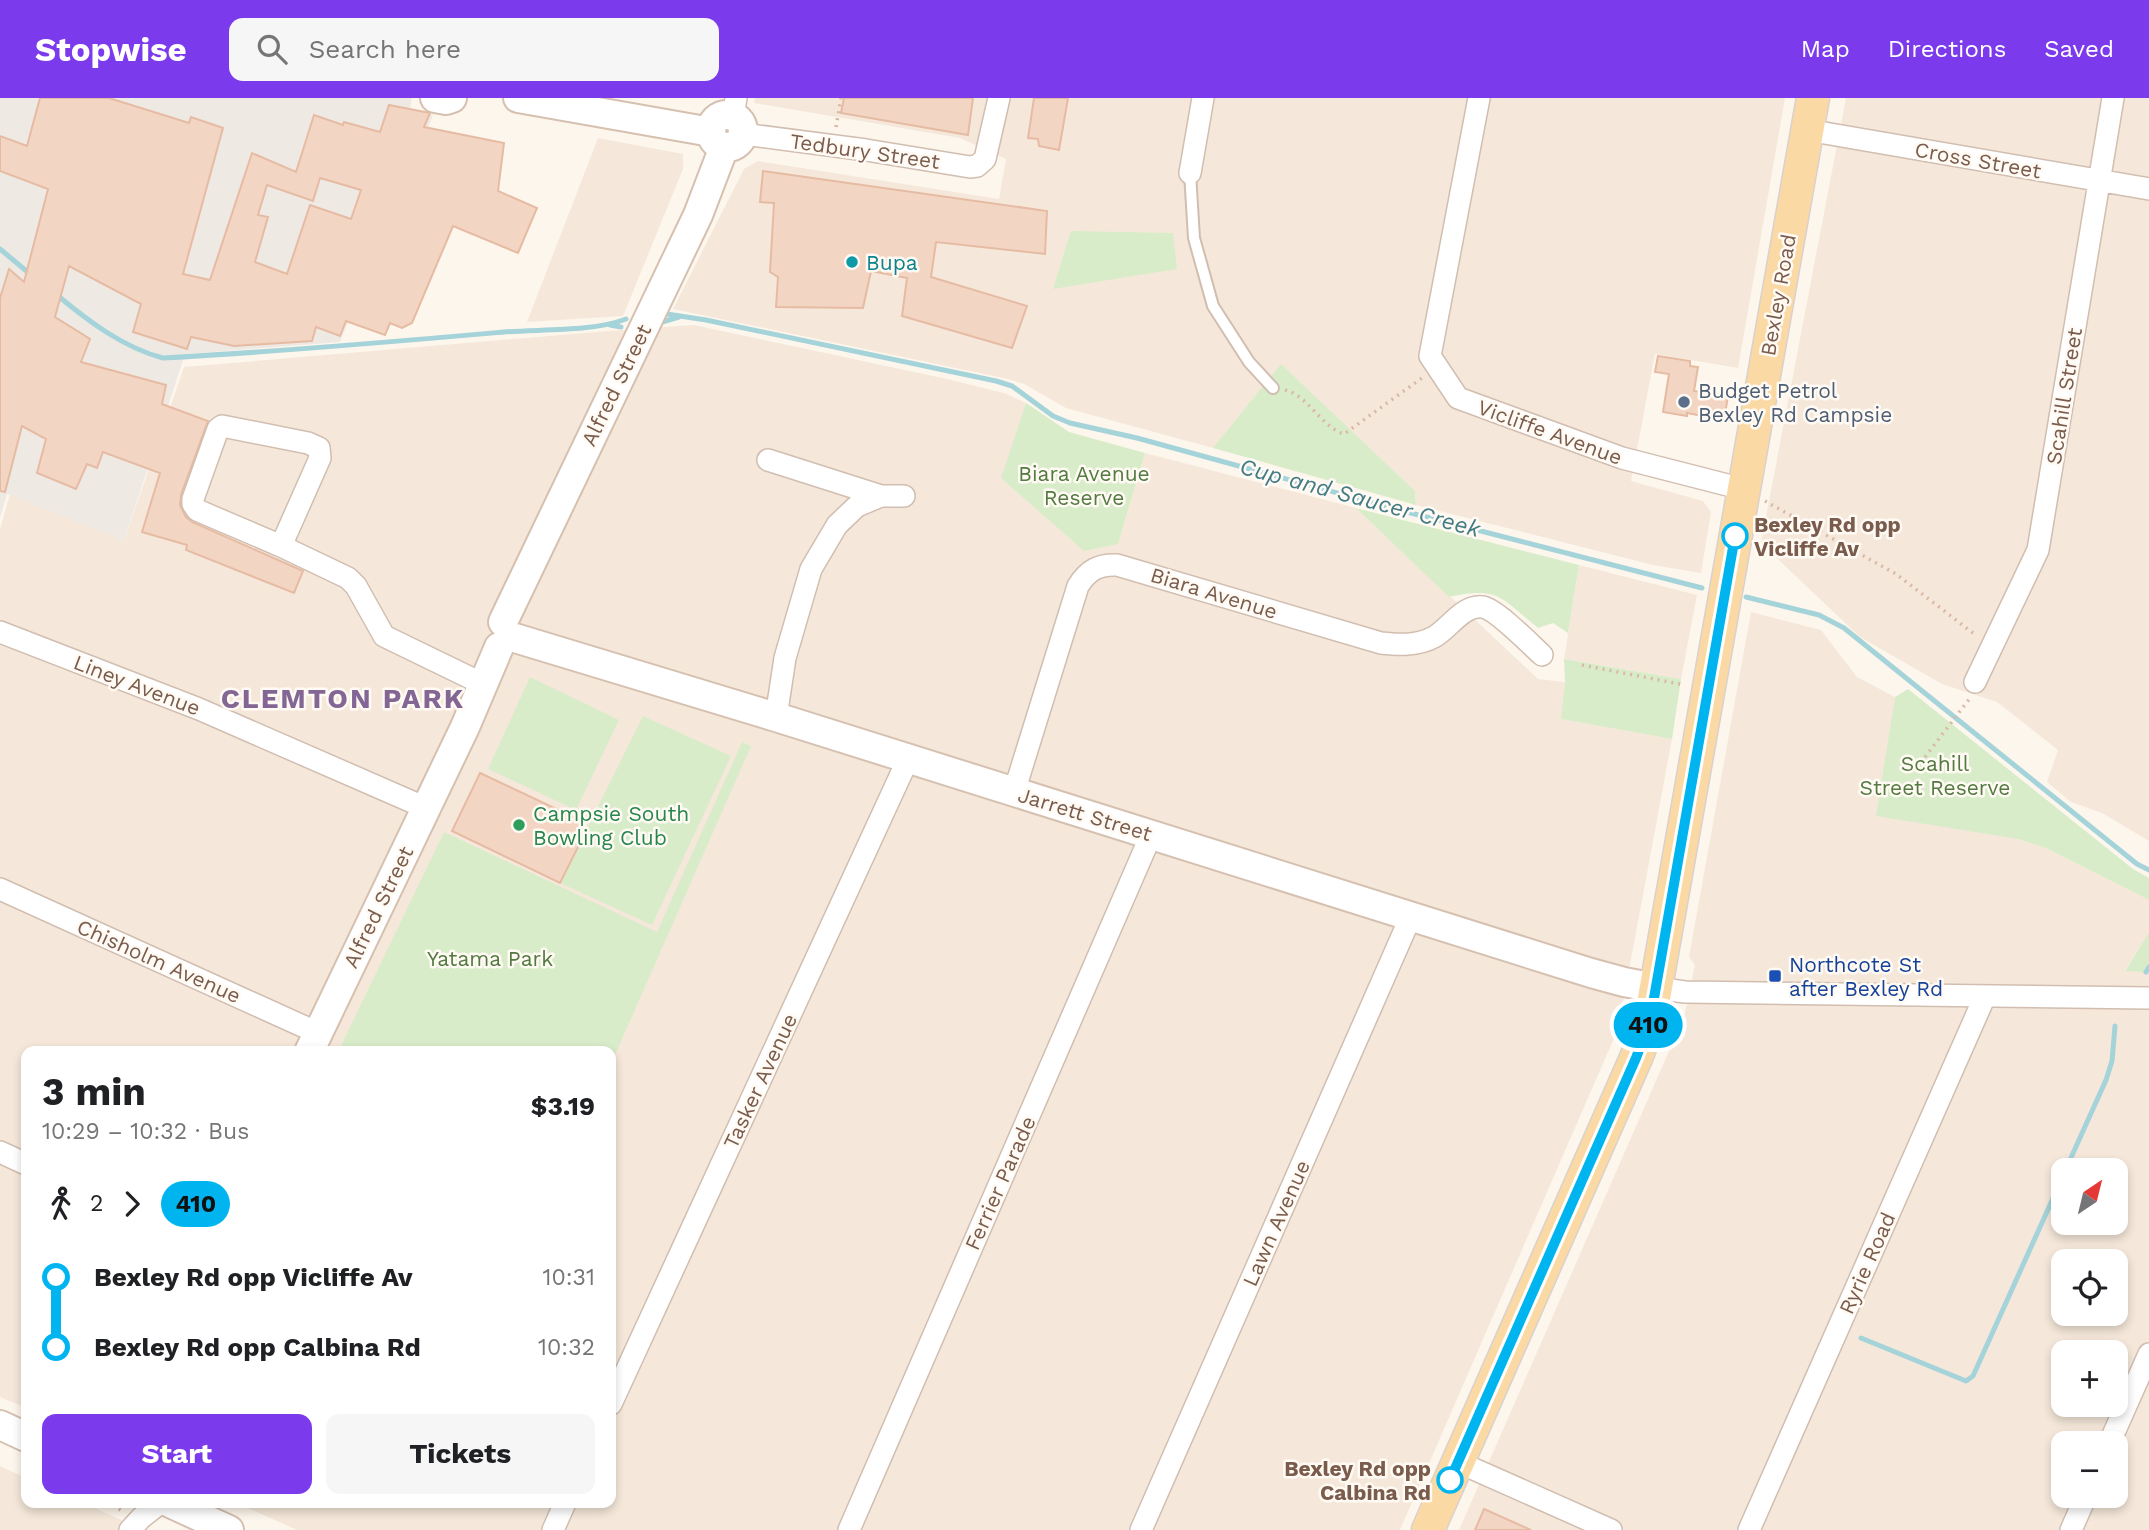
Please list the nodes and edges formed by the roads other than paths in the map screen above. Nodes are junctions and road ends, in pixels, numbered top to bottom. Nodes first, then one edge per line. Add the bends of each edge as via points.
1 (435, 98) edge
2 (452, 98) edge
3 (518, 98) edge
4 (999, 98) edge
5 (1203, 98) edge
6 (1479, 98) edge
7 (1814, 98) edge
8 (2113, 98) edge
9 (730, 126) edge
10 (1807, 130) junction
11 (1190, 173) joint
12 (2100, 181) junction
13 (2149, 189) edge
14 (1273, 388) road end
15 (768, 460) dead end
16 (1754, 495) junction
17 (881, 496) junction
18 (904, 496) dead end
19 (281, 546) junction
20 (0, 632) edge
21 (506, 635) junction
22 (1542, 655) dead end
23 (1975, 682) dead end
24 (485, 685) junction
25 (776, 717) junction
26 (908, 759) junction
27 (1014, 792) junction
28 (426, 808) junction
29 (1151, 835) junction
30 (0, 889) edge
31 (1411, 916) junction
32 (1656, 988) junction
33 (1985, 996) junction
34 (2149, 998) edge
35 (313, 1042) edge
36 (0, 1152) edge
37 (21, 1162) edge
38 (2149, 1354) edge
39 (616, 1393) edge
40 (2115, 1431) edge
41 (1458, 1462) junction
42 (154, 1508) edge
43 (181, 1508) edge
44 (563, 1508) edge
45 (2081, 1508) edge
46 (128, 1521) edge
47 (229, 1530) edge
48 (553, 1530) edge
49 (849, 1530) edge
50 (1141, 1530) edge
51 (1428, 1530) edge
52 (1611, 1530) edge
53 (1749, 1530) edge
54 (2071, 1530) edge

1 - 2 street
3 - 9 street
4 - 9 street, Tedbury Street via 985,159 970,167
5 - 11 street
6 - 16 street, Vicliffe Avenue via 1430,356 1458,398 1622,458
7 - 10 main road, Bexley Road
8 - 12 street, Scahill Street
9 - 21 street, Alfred Street via 703,204
10 - 12 street, Cross Street
10 - 16 main road, Bexley Road
11 - 14 lane via 1194,239 1213,306 1249,362
12 - 13 street, Cross Street
12 - 23 street, Scahill Street via 2038,550
15 - 17 street
16 - 32 main road, Bexley Road via 1725,598
17 - 18 street
17 - 25 street via 857,506 837,525 811,569 785,658
19 - 19 street via 197,510 193,504 222,426 319,448 320,458
19 - 24 street via 348,578 384,636
20 - 28 street, Liney Avenue via 199,709
21 - 24 street, Alfred Street
21 - 25 street, Jarrett Street
22 - 27 street, Biara Avenue via 1494,612 1482,607 1469,609 1433,637 1407,646 1381,643 1118,565 1105,565 1094,568 1078,586
24 - 28 street, Alfred Street
25 - 26 street, Jarrett Street
26 - 27 street, Jarrett Street
26 - 39 street, Tasker Avenue
27 - 29 street, Jarrett Street
28 - 35 street, Alfred Street
29 - 31 street, Jarrett Street
29 - 49 street, Ferrier Parade
30 - 35 street, Chisholm Avenue
31 - 32 street, Jarrett Street via 1591,973
31 - 50 street, Lawn Avenue
32 - 33 street
32 - 41 main road, Bexley Road via 1636,1058
33 - 34 street
33 - 53 street, Ryrie Road
36 - 37 street
38 - 40 street
41 - 51 main road, Bexley Road
41 - 52 street
42 - 46 street
43 - 47 street
44 - 48 street
45 - 54 street

